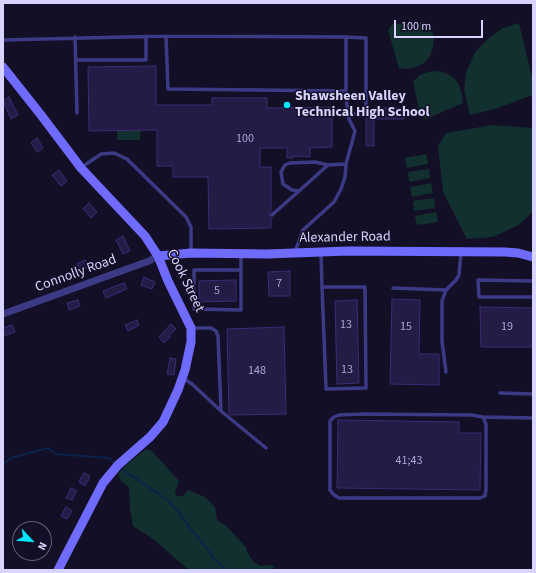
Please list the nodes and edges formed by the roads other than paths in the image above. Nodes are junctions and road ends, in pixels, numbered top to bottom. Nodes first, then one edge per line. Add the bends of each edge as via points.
1 (146, 36) junction
2 (166, 36) junction
3 (75, 37) junction
4 (346, 38) junction
5 (3, 40) edge
6 (76, 60) junction
7 (3, 67) edge
8 (346, 91) junction
9 (77, 112) dead end
10 (348, 117) junction
11 (346, 164) junction
12 (328, 165) junction
13 (81, 168) junction
14 (299, 191) junction
15 (272, 215) dead end
16 (321, 252) junction
17 (462, 252) junction
18 (191, 253) junction
19 (241, 253) junction
20 (295, 253) junction
21 (158, 256) junction
22 (533, 257) edge
23 (241, 270) junction
24 (533, 281) edge
25 (322, 287) junction
26 (393, 288) dead end
27 (446, 290) junction
28 (533, 297) edge
29 (3, 314) edge
30 (191, 328) junction
31 (446, 372) dead end
32 (182, 378) junction
33 (500, 394) dead end
34 (533, 394) edge
35 (220, 411) junction
36 (483, 417) junction
37 (533, 418) edge
38 (266, 448) dead end
39 (58, 570) edge

1 - 2 lane
1 - 3 lane
1 - 6 lane via 146,60
2 - 4 lane
2 - 8 lane via 168,89
3 - 5 lane
3 - 6 lane
4 - 8 lane
4 - 10 lane via 366,38 366,109
6 - 9 lane
7 - 13 street, Cook Street
8 - 10 lane
10 - 11 lane via 355,131
11 - 12 lane
11 - 20 lane via 345,177 334,202 303,230
12 - 14 lane
12 - 14 lane via 315,162 286,165 281,172 283,184
13 - 18 lane via 101,154 114,153 127,159 186,217 191,227
13 - 21 street, Cook Street via 145,236
14 - 15 lane
16 - 17 street, Alexander Road
16 - 20 street, Alexander Road
16 - 25 lane
17 - 22 street, Alexander Road via 505,252
17 - 27 lane via 459,275
18 - 19 street, Alexander Road
18 - 21 street, Alexander Road
19 - 20 street, Alexander Road
19 - 23 lane
21 - 29 street, Connolly Road
21 - 30 street, Cook Street
23 - 23 lane via 241,310 194,309 194,270
24 - 28 lane via 478,280 479,297
25 - 25 lane via 326,389 366,388 365,287
26 - 27 lane
27 - 31 lane via 442,301 442,341
30 - 32 street, Cook Street via 190,346
30 - 35 lane via 211,328 218,336
32 - 35 lane via 192,384
32 - 39 street, Cook Street via 172,404 158,429 118,465 104,483
33 - 34 lane
35 - 38 lane
36 - 36 lane via 364,414 334,416 330,421 330,490 339,498 485,496 486,424
36 - 37 lane

